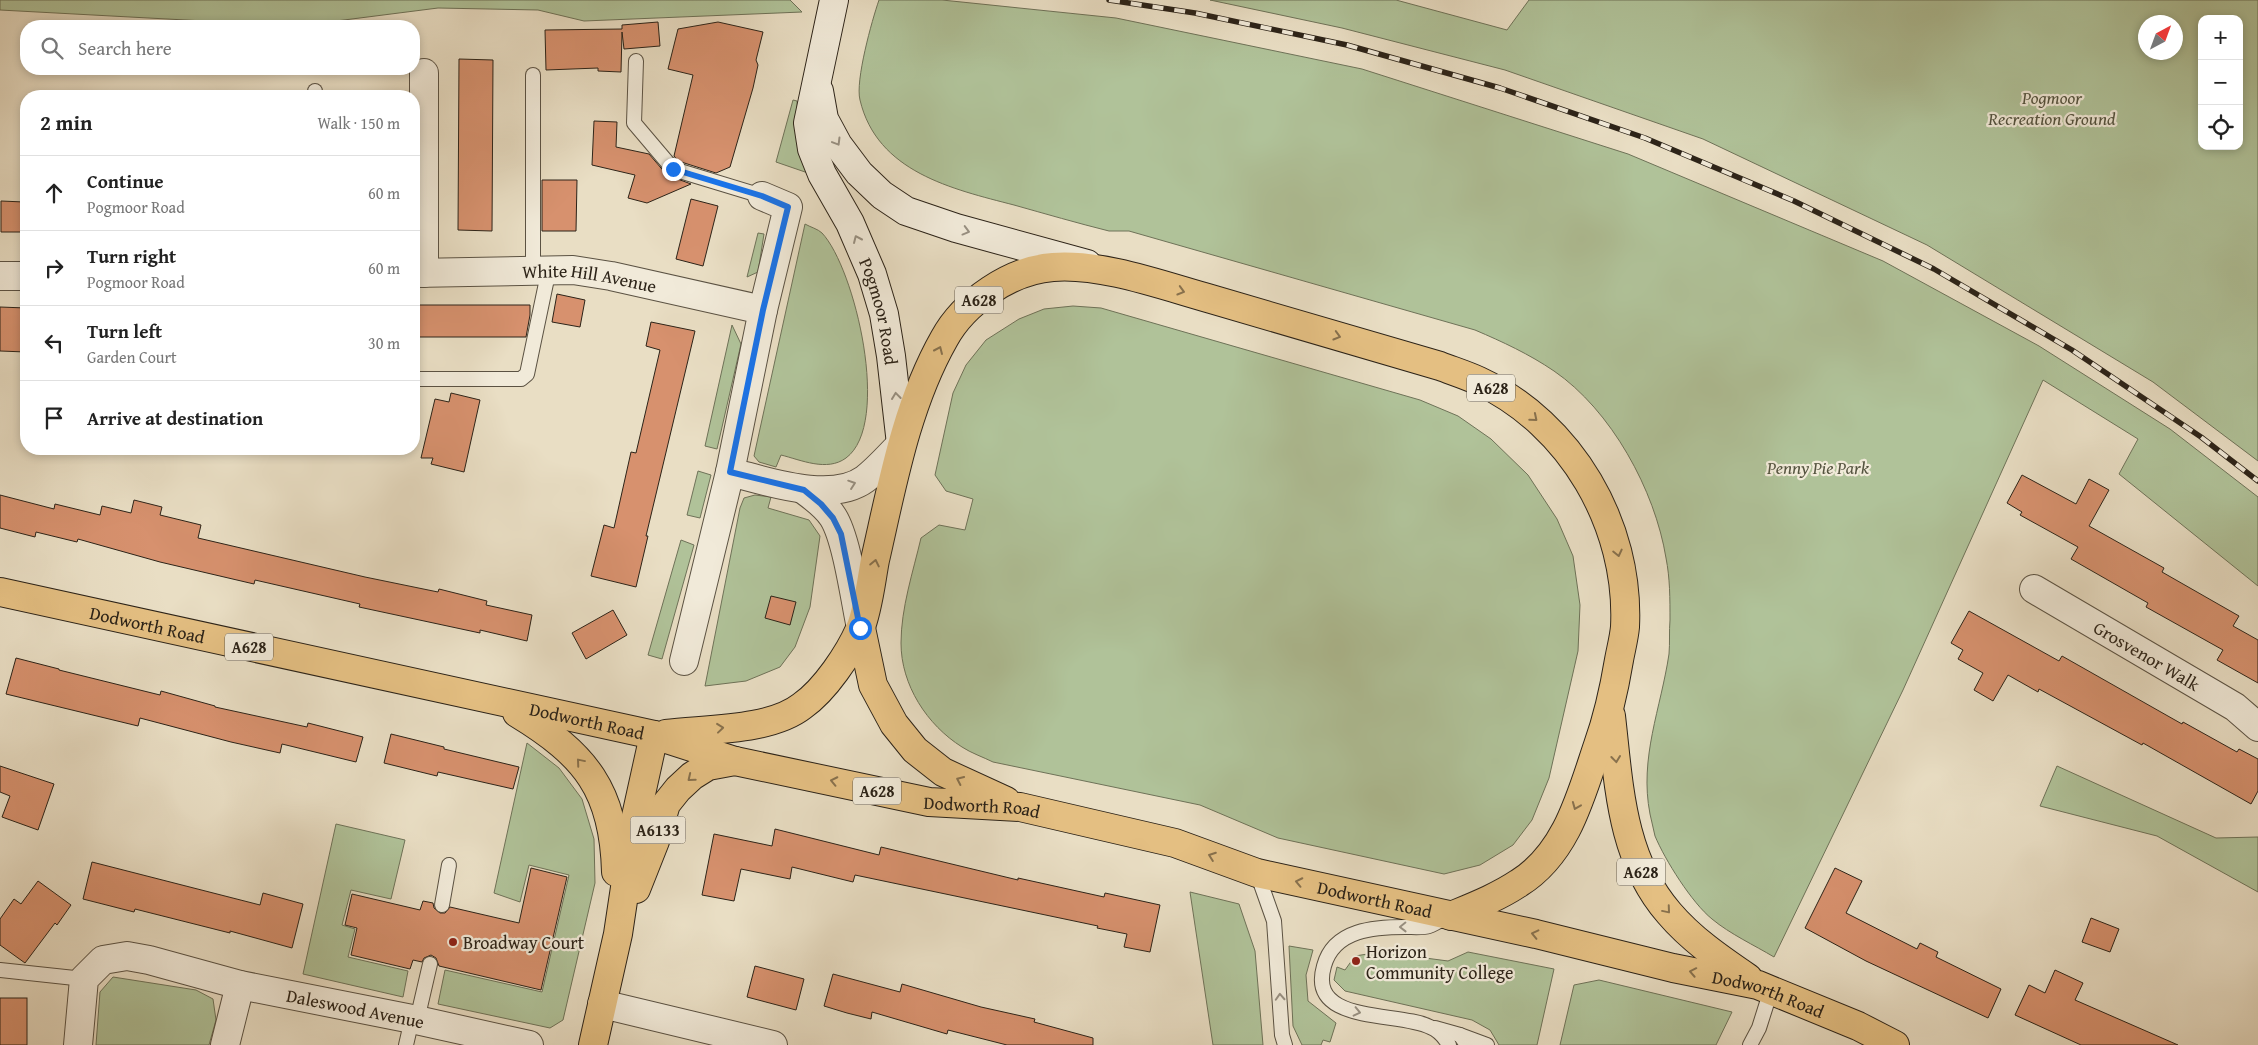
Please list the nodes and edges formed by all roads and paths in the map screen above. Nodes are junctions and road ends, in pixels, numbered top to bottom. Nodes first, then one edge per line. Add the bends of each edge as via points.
1 (834, 0) edge
2 (636, 61) dead end
3 (424, 73) dead end
4 (532, 76) dead end
5 (817, 80) junction
6 (762, 196) joint
7 (420, 233) edge
8 (541, 269) junction
9 (420, 273) edge
10 (0, 276) edge
11 (20, 276) edge
12 (1134, 277) junction
13 (763, 310) junction
14 (420, 379) edge
15 (901, 444) junction
16 (730, 472) junction
17 (804, 490) junction
18 (2034, 589) dead end
19 (0, 592) edge
20 (860, 628) junction
21 (684, 661) dead end
22 (498, 702) junction
23 (1610, 711) junction
24 (2258, 727) edge
25 (654, 735) junction
26 (735, 761) junction
27 (1020, 807) junction
28 (449, 866) dead end
29 (1257, 873) junction
30 (442, 905) dead end
31 (1450, 915) junction
32 (618, 934) junction
33 (430, 964) dead end
34 (0, 970) edge
35 (84, 979) junction
36 (240, 985) junction
37 (1764, 987) junction
38 (602, 1004) junction
39 (415, 1020) junction
40 (1430, 1026) junction
41 (1463, 1040) edge
42 (78, 1045) edge
43 (225, 1045) edge
44 (406, 1045) edge
45 (529, 1045) edge
46 (593, 1045) edge
47 (773, 1045) edge
48 (1286, 1045) edge
49 (1449, 1045) edge
50 (1487, 1045) edge
51 (1750, 1045) edge
52 (1895, 1045) edge

1 - 5 street, Pogmoor Road
2 - 6 lane via 634,123 673,169
3 - 7 street
4 - 8 lane
5 -> 12 street, Pogmoor Road via 824,118 838,145 882,196 906,211
15 -> 5 street, Pogmoor Road via 884,314 872,274 812,149 808,122
6 - 13 street via 788,207
8 - 9 street, White Hill Avenue
8 - 13 street, White Hill Avenue via 611,276
8 - 14 lane via 528,374 521,379
10 - 11 street
15 -> 12 highway, A628 via 944,337 966,310 984,296 1006,281 1032,270 1051,267 1074,266
12 -> 23 highway, A628 via 1440,366 1501,393 1545,427 1579,466 1615,540 1624,596 1625,628
13 - 16 street
17 -> 15 street via 858,482
20 -> 15 highway, A628
16 - 17 street
16 - 21 street
17 - 20 street via 833,518 841,534
18 - 24 street, Grosvenor Walk via 2235,707
19 - 22 highway, Dodworth Road / A628
25 -> 20 highway, A628 via 763,724 787,716 816,694 836,669
27 -> 20 highway, A628 via 943,772 915,750 894,724 873,685
22 - 25 highway, Dodworth Road / A628
32 -> 22 highway, A6133 via 615,842 602,795 570,750 548,732
23 -> 31 highway, A628 via 1568,828 1553,851 1521,882 1490,900
23 -> 37 highway, A628 via 1621,803 1630,845 1642,874 1659,900 1689,933 1712,953
25 - 26 highway, Dodworth Road / A628
25 - 32 highway, A6133 via 635,820
27 -> 26 highway, Dodworth Road / A628 via 929,802
26 -> 32 highway, A6133 via 708,766 692,776 666,804
29 -> 27 highway, Dodworth Road / A628 via 1175,844
28 - 30 lane
31 -> 29 highway, Dodworth Road / A628
48 -> 29 lane via 1282,1035 1274,921
37 -> 31 highway, Dodworth Road / A628
31 -> 40 lane via 1428,926 1375,927 1351,934 1326,958 1322,971 1325,995 1336,1005 1351,1011
32 - 38 highway, A6133
33 - 39 lane
34 - 35 lane
35 - 36 street, Daleswood Avenue via 103,960 127,956
35 - 42 street
36 - 39 street, Daleswood Avenue
36 - 43 street
37 - 51 lane via 1759,1028
37 - 52 highway, Dodworth Road / A628
38 - 46 highway, A6133
38 - 47 street
39 - 44 lane
39 - 45 street, Daleswood Avenue
40 - 41 lane
40 - 49 lane
41 - 50 lane

